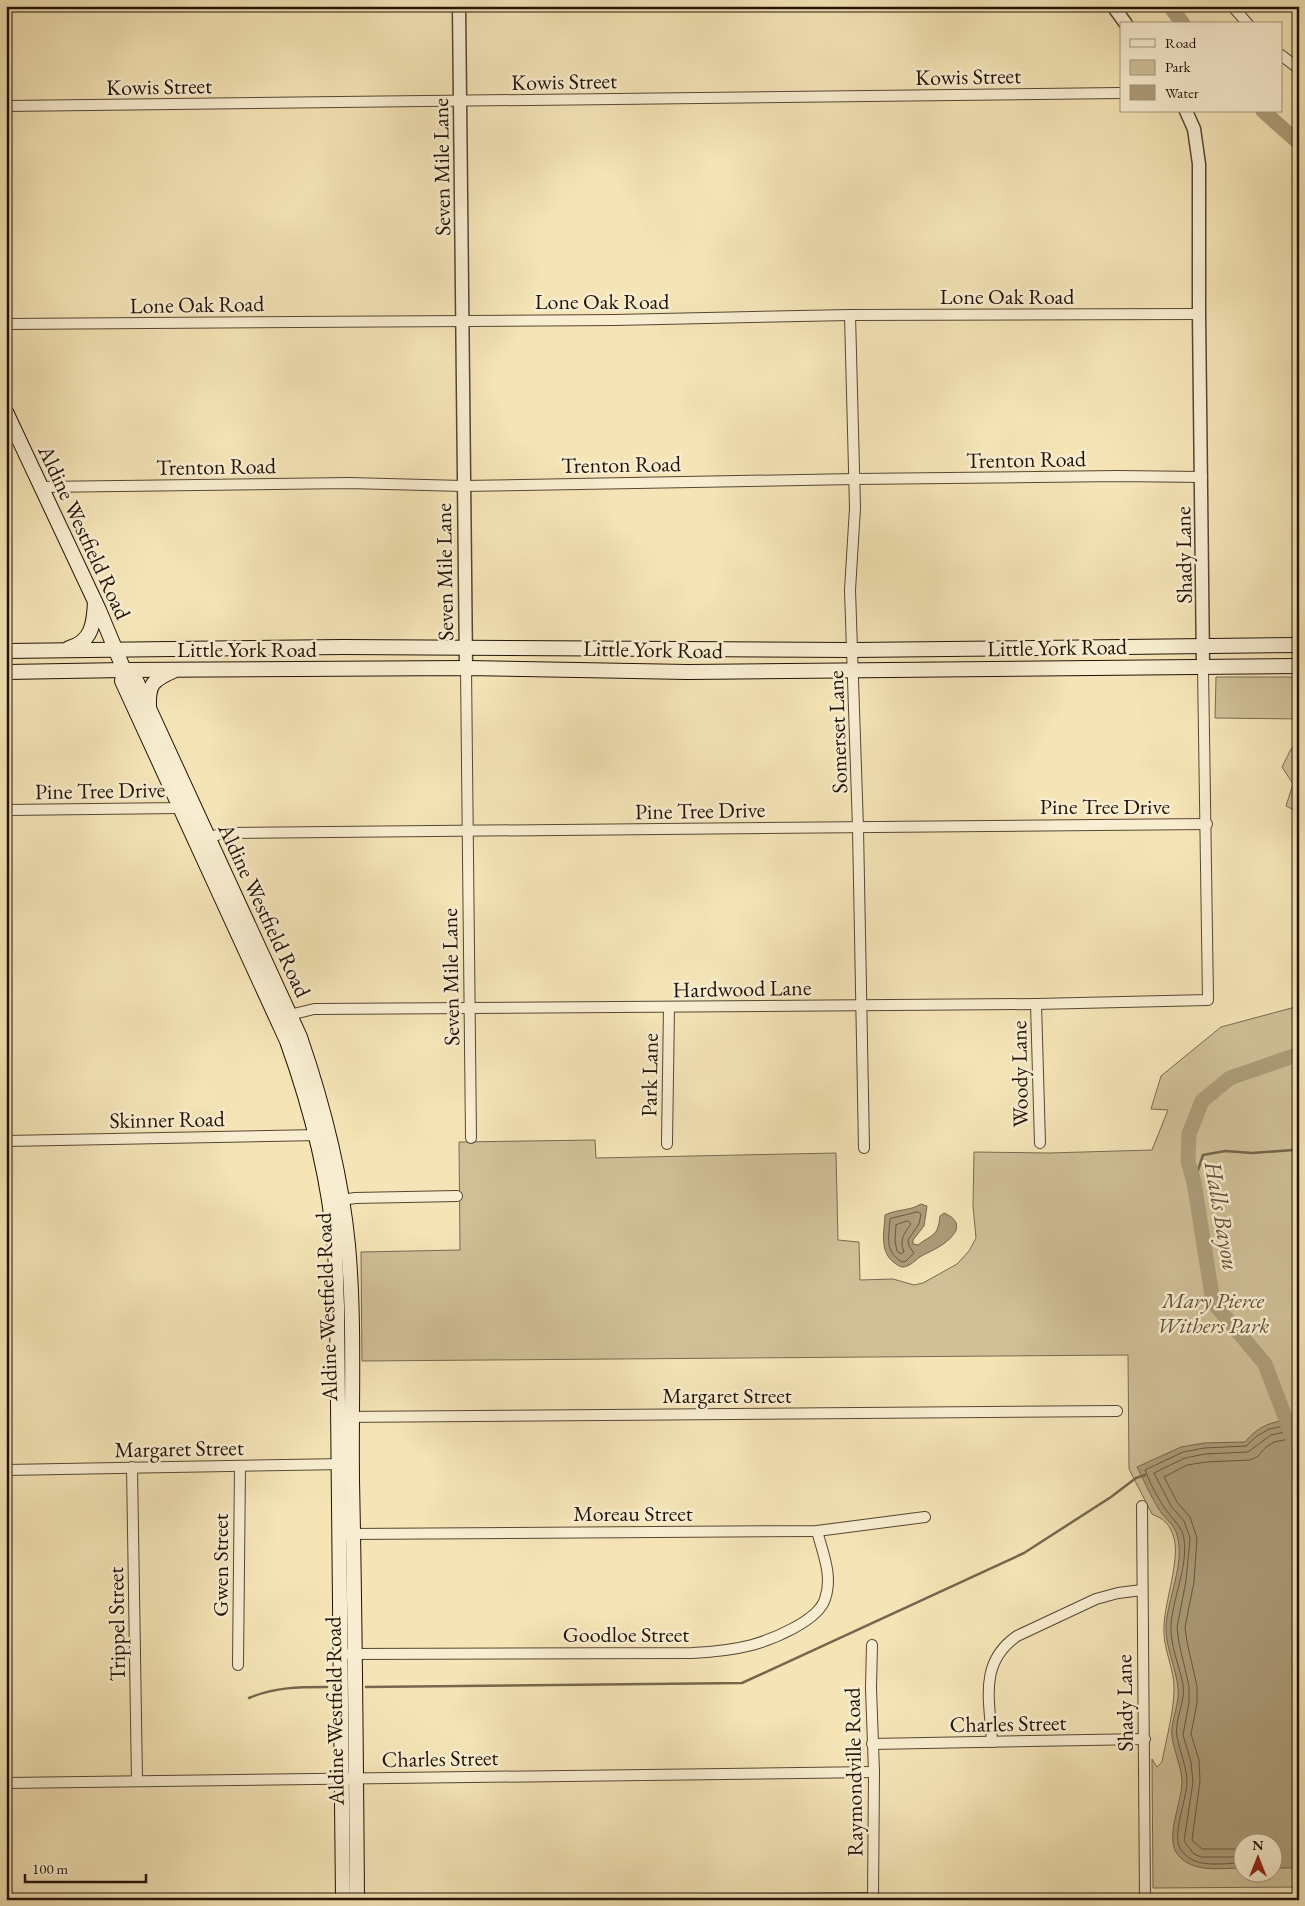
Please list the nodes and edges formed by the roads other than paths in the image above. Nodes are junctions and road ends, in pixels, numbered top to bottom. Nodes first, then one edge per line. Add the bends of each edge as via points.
1 (459, 6) edge
2 (1113, 6) edge
3 (1232, 6) edge
4 (1125, 22) edge
5 (1246, 22) edge
6 (1282, 55) edge
7 (1299, 69) edge
8 (1120, 93) edge
9 (460, 102) junction
10 (6, 106) edge
11 (1186, 112) edge
12 (1199, 314) junction
13 (850, 315) junction
14 (462, 320) junction
15 (6, 324) edge
16 (6, 412) edge
17 (1202, 477) junction
18 (855, 479) junction
19 (463, 486) junction
20 (41, 487) junction
21 (96, 601) junction
22 (1204, 645) junction
23 (1299, 645) edge
24 (466, 647) junction
25 (116, 650) junction
26 (853, 650) junction
27 (6, 651) edge
28 (60, 651) junction
29 (1299, 666) edge
30 (1204, 667) junction
31 (466, 668) junction
32 (124, 670) junction
33 (173, 670) junction
34 (854, 671) junction
35 (6, 672) edge
36 (149, 710) junction
37 (186, 806) junction
38 (6, 810) edge
39 (1207, 824) junction
40 (858, 828) junction
41 (468, 832) junction
42 (203, 841) junction
43 (1208, 1000) joint
44 (1036, 1004) junction
45 (860, 1005) junction
46 (669, 1007) junction
47 (470, 1008) junction
48 (284, 1017) junction
49 (322, 1135) junction
50 (471, 1138) dead end
51 (6, 1141) edge
52 (1040, 1143) dead end
53 (667, 1144) dead end
54 (864, 1148) dead end
55 (330, 1173) junction
56 (457, 1196) dead end
57 (342, 1200) junction
58 (328, 1203) junction
59 (344, 1306) junction
60 (1116, 1411) dead end
61 (344, 1417) junction
62 (345, 1464) junction
63 (240, 1466) junction
64 (132, 1467) junction
65 (6, 1470) edge
66 (1142, 1506) dead end
67 (925, 1517) dead end
68 (817, 1531) junction
69 (346, 1534) junction
70 (1142, 1590) junction
71 (872, 1645) dead end
72 (355, 1654) junction
73 (341, 1655) junction
74 (238, 1665) dead end
75 (1145, 1739) junction
76 (992, 1742) junction
77 (872, 1744) junction
78 (874, 1772) junction
79 (350, 1778) junction
80 (137, 1780) junction
81 (6, 1783) edge
82 (873, 1899) edge
83 (1299, 1899) edge
84 (343, 1900) edge
85 (357, 1900) edge
86 (676, 1900) edge
87 (1145, 1900) edge
88 (1215, 1900) edge

1 - 9 street, Seven Mile Lane
2 - 4 street
3 - 5 street
6 - 7 street
8 - 9 street, Kowis Street
9 - 10 street, Kowis Street
9 - 14 street, Seven Mile Lane
11 - 12 street, Shady Lane via 1194,129 1199,164
12 - 13 street, Lone Oak Road
12 - 17 street, Shady Lane
13 - 14 street, Lone Oak Road
13 - 18 street, Somerset Lane
14 - 15 street, Lone Oak Road
14 - 19 street, Seven Mile Lane
16 - 20 main road, Aldine Westfield Road
17 - 18 street, Trenton Road
17 - 22 street, Shady Lane
18 - 19 street, Trenton Road
18 - 26 street, Somerset Lane via 850,576
19 - 20 street, Trenton Road via 349,483
19 - 24 street, Seven Mile Lane
20 - 21 main road, Aldine Westfield Road
21 - 25 main road, Aldine Westfield Road
21 - 28 main road via 94,623 88,638 79,646
22 - 23 main road, Little York Road
22 - 26 main road, Little York Road
22 - 30 street, Shady Lane
24 - 25 main road, Little York Road
24 - 26 main road, Little York Road
24 - 31 street, Seven Mile Lane
25 - 28 main road, Little York Road
25 - 32 main road, Aldine Westfield Road
26 - 34 street, Somerset Lane
27 - 28 main road, Little York Road
29 - 30 main road, Little York Road
30 - 34 main road, Little York Road
30 - 39 street, Shady Lane
31 - 33 main road, Little York Road
31 - 34 main road, Little York Road
31 - 41 street, Seven Mile Lane
32 - 33 main road, Little York Road
32 - 35 main road, Little York Road
32 - 36 main road, Aldine Westfield Road via 136,680
32 - 37 main road, Aldine Westfield Road via 122,682
33 - 36 main road via 152,684 148,691
34 - 40 street, Somerset Lane
36 - 37 main road, Aldine Westfield Road
37 - 38 street, Pine Tree Drive
37 - 42 main road, Aldine Westfield Road
39 - 40 street, Pine Tree Drive
39 - 43 street, Shady Lane
40 - 41 street, Pine Tree Drive
40 - 45 street, Somerset Lane
41 - 42 street, Pine Tree Drive via 222,834
41 - 47 street, Seven Mile Lane
42 - 48 main road, Aldine Westfield Road
43 - 44 street, Hardwood Lane
44 - 45 street, Hardwood Lane
44 - 52 street, Woody Lane
45 - 46 street, Hardwood Lane
45 - 54 street, Somerset Lane
46 - 47 street, Hardwood Lane
46 - 53 street, Park Lane
47 - 48 street, Hardwood Lane via 314,1009
47 - 50 street, Seven Mile Lane
48 - 49 main road, Aldine Westfield Road via 288,1041
49 - 51 street, Skinner Road
49 - 55 main road, Aldine Westfield Road
55 - 57 main road, Aldine Westfield Road
55 - 58 main road, Aldine Westfield Road
56 - 57 street
57 - 58 street
57 - 59 main road, Aldine Westfield Road via 348,1245
58 - 59 main road, Aldine Westfield Road
59 - 61 main road, Aldine Westfield Road
60 - 61 street, Margaret Street
61 - 62 main road, Aldine Westfield Road
62 - 63 street, Margaret Street
62 - 69 main road, Aldine Westfield Road
63 - 64 street, Margaret Street
63 - 74 street, Gwen Street
64 - 65 street, Margaret Street
64 - 80 street, Trippel Street
66 - 70 street, Shady Lane
67 - 68 street, Moreau Street
68 - 69 street, Moreau Street
68 - 72 street, Goodloe Street via 828,1575 825,1601 796,1626 752,1645 692,1653
69 - 72 main road, Aldine Westfield Road
69 - 73 main road, Aldine Westfield Road
70 - 75 street, Shady Lane
70 - 76 street via 1096,1599 1017,1636 998,1652 990,1671
71 - 77 street, Raymondville Road
72 - 73 street, Goodloe Street
72 - 79 main road, Aldine Westfield Road
73 - 79 main road, Aldine Westfield Road
75 - 76 street, Charles Street
75 - 87 street, Shady Lane
76 - 77 street, Charles Street
77 - 78 street, Raymondville Road
78 - 79 street, Charles Street
78 - 82 street, Raymondville Road
79 - 80 street, Charles Street
79 - 84 main road, Aldine Westfield Road
79 - 85 main road, Aldine Westfield Road
80 - 81 street, Charles Street
82 - 86 street
83 - 88 street

